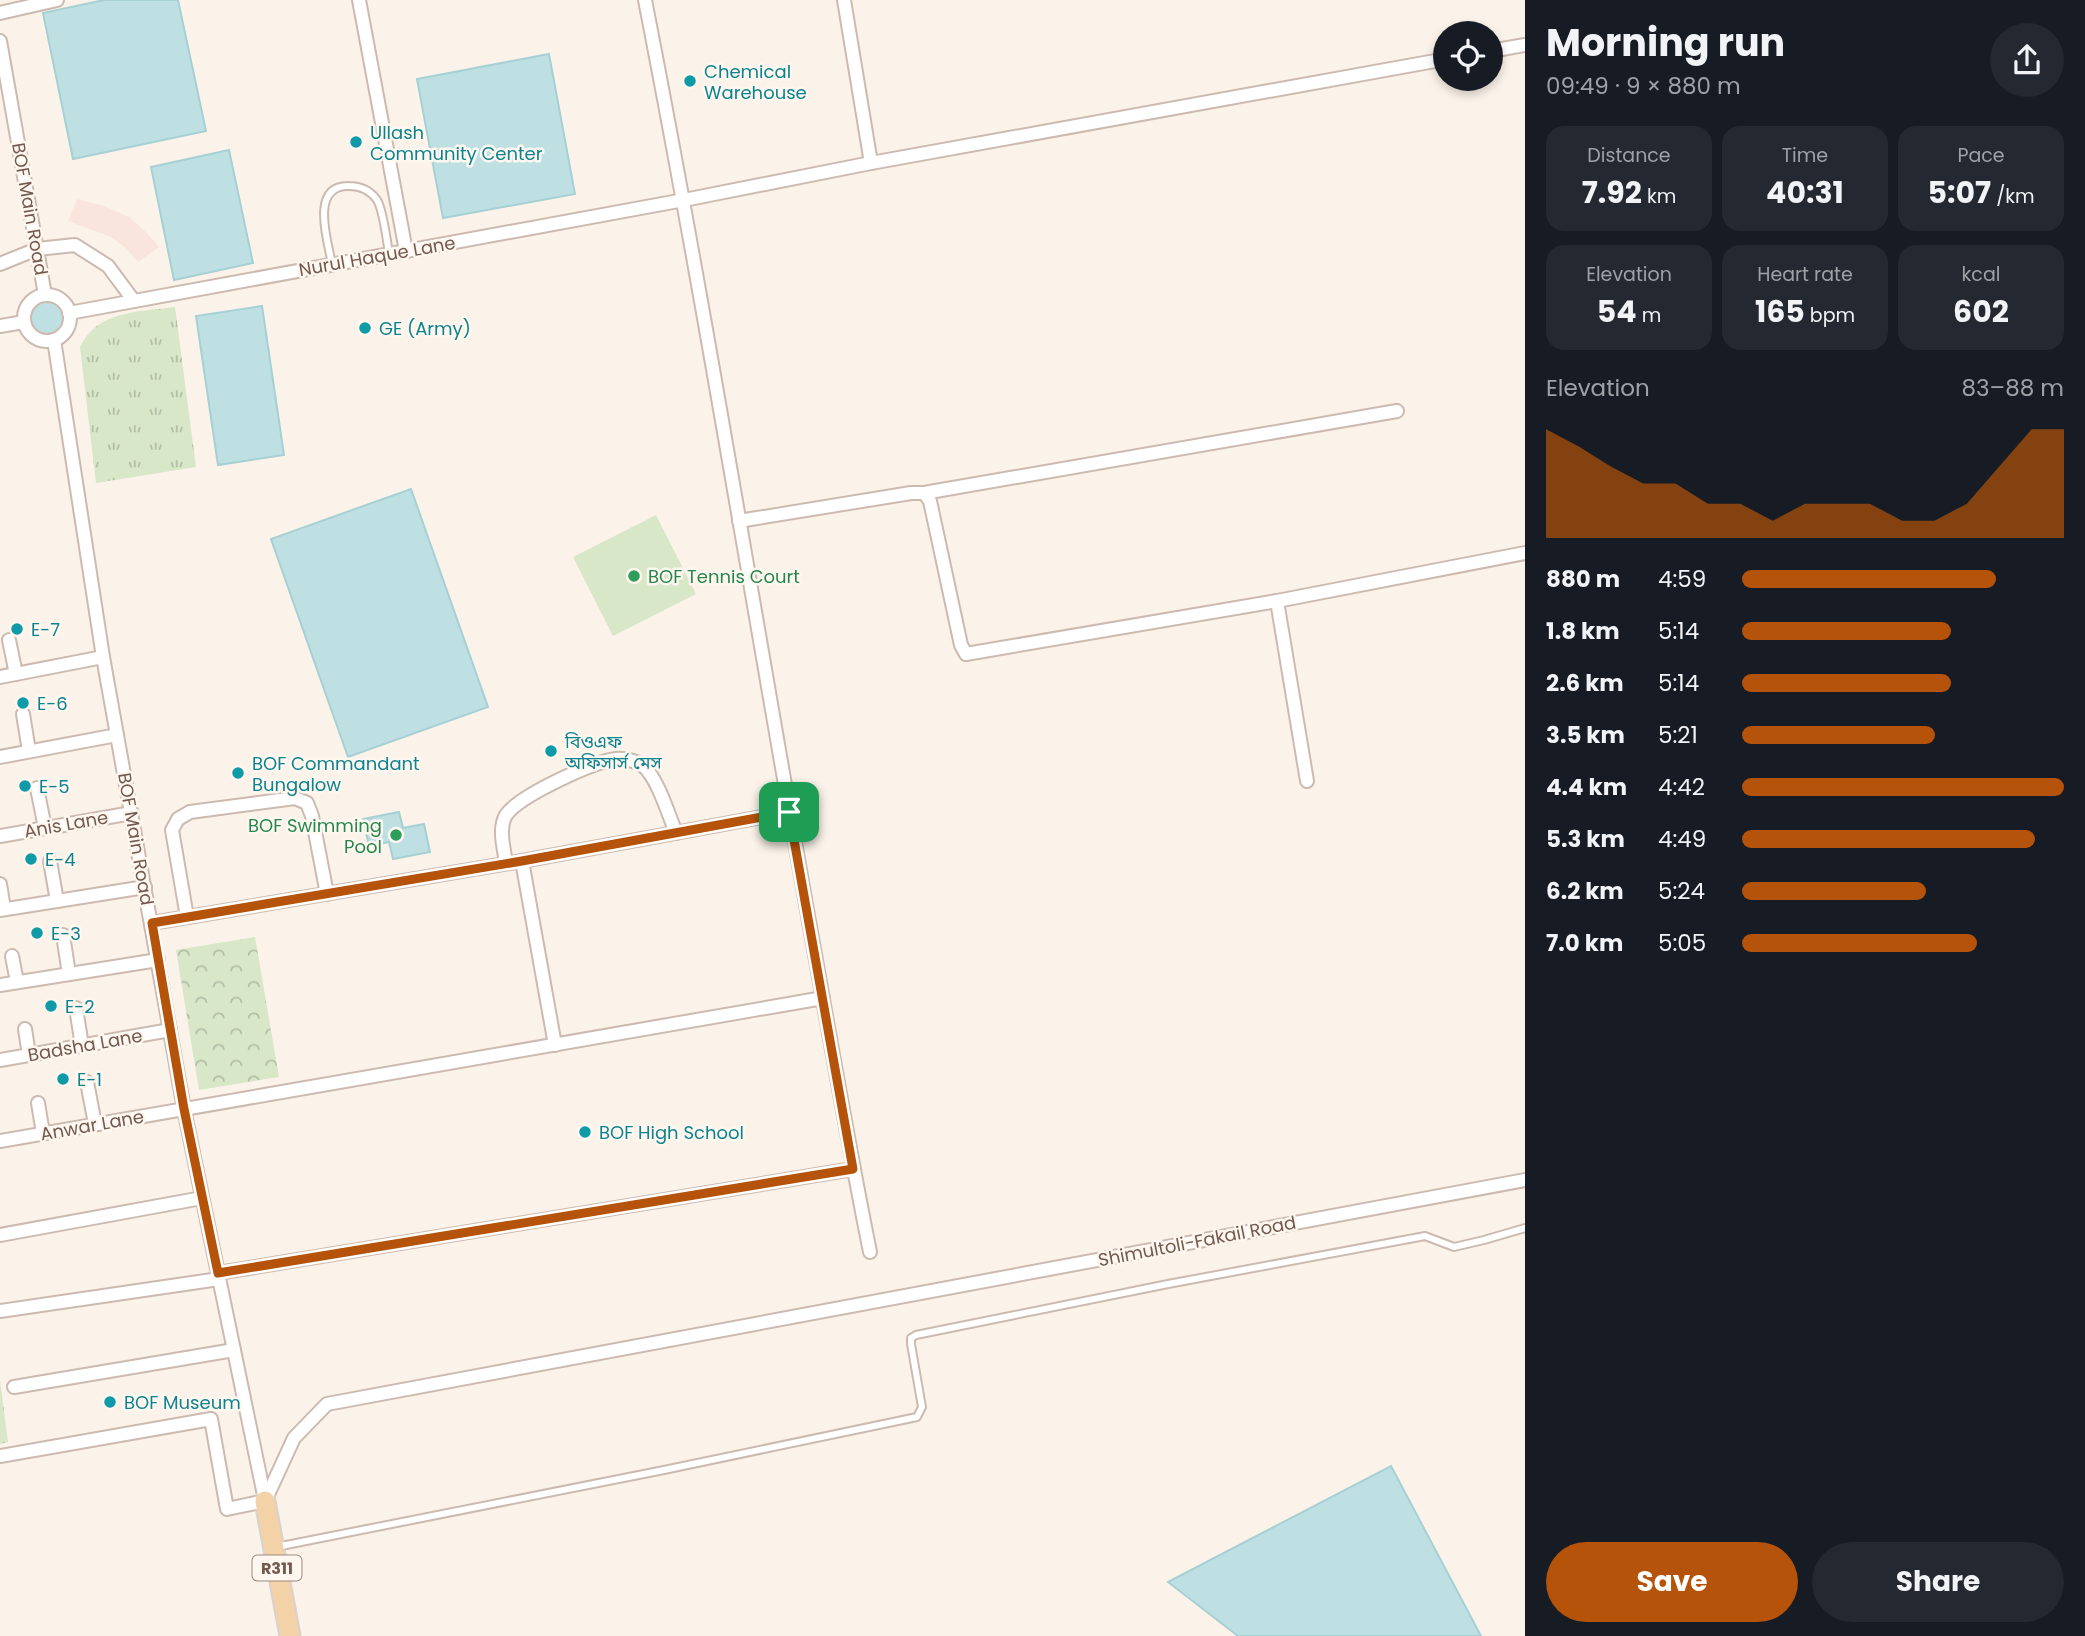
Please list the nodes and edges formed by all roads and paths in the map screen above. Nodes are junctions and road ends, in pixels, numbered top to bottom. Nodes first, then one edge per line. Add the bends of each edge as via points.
1 (57, 0) edge
2 (359, 0) edge
3 (645, 0) edge
4 (844, 0) edge
5 (0, 12) edge
6 (0, 41) edge
7 (1525, 45) edge
8 (1503, 49) edge
9 (1433, 62) edge
10 (872, 163) junction
11 (684, 200) junction
12 (37, 249) junction
13 (406, 251) junction
14 (389, 254) junction
15 (0, 264) edge
16 (332, 264) junction
17 (45, 295) junction
18 (134, 301) junction
19 (69, 313) junction
20 (24, 322) junction
21 (0, 326) edge
22 (54, 340) junction
23 (1396, 411) dead end
24 (924, 493) junction
25 (739, 521) junction
26 (1525, 553) edge
27 (1277, 601) junction
28 (9, 640) dead end
29 (103, 657) junction
30 (16, 674) junction
31 (0, 677) edge
32 (23, 714) dead end
33 (117, 735) junction
34 (29, 751) junction
35 (0, 757) edge
36 (1307, 781) dead end
37 (37, 788) dead end
38 (789, 812) junction
39 (132, 813) junction
40 (45, 828) junction
41 (676, 833) junction
42 (0, 836) edge
43 (50, 861) dead end
44 (522, 861) junction
45 (506, 863) junction
46 (0, 884) edge
47 (145, 887) junction
48 (327, 894) junction
49 (57, 901) junction
50 (2, 910) edge
51 (187, 917) junction
52 (152, 923) junction
53 (63, 935) dead end
54 (12, 956) dead end
55 (158, 960) junction
56 (69, 974) junction
57 (17, 982) junction
58 (0, 985) edge
59 (823, 999) junction
60 (76, 1009) dead end
61 (25, 1029) dead end
62 (170, 1030) junction
63 (555, 1045) junction
64 (82, 1046) junction
65 (29, 1055) junction
66 (0, 1060) edge
67 (87, 1082) dead end
68 (38, 1102) dead end
69 (184, 1109) junction
70 (95, 1124) junction
71 (43, 1133) junction
72 (0, 1141) edge
73 (853, 1169) junction
74 (1525, 1180) edge
75 (202, 1198) junction
76 (1525, 1228) edge
77 (0, 1235) edge
78 (870, 1252) dead end
79 (218, 1276) junction
80 (0, 1311) edge
81 (234, 1350) junction
82 (14, 1387) dead end
83 (0, 1456) edge
84 (265, 1501) junction
85 (274, 1548) junction
86 (290, 1636) edge

1 - 5 street
2 - 13 street
3 - 11 street
4 - 10 street
6 - 12 street, BOF Main Road
7 - 8 street
9 - 10 street, Nurul Haque Lane
10 - 11 street, Nurul Haque Lane
11 - 13 street, Nurul Haque Lane
11 - 25 street
12 - 15 street
12 - 17 street, BOF Main Road
12 - 18 street via 75,245 108,266
13 - 14 street, Nurul Haque Lane
14 - 16 street, Nurul Haque Lane
14 - 16 lane via 378,201 358,186 343,186 331,191 323,214
16 - 18 street, Nurul Haque Lane
17 - 19 street via 57,297
17 - 20 street via 26,307
18 - 19 street, Nurul Haque Lane
19 - 22 street via 65,332
20 - 21 street
20 - 22 street via 32,335
22 - 29 street, BOF Main Road / R311
23 - 24 street
24 - 25 street
24 - 27 street via 930,501 966,654
25 - 38 street
26 - 27 street
27 - 36 street
28 - 30 street
29 - 30 street
29 - 33 street, BOF Main Road / R311
30 - 31 street
32 - 34 street
33 - 34 street
33 - 39 street, BOF Main Road / R311
34 - 35 street
37 - 40 street
38 - 41 street
38 - 59 street
39 - 40 street, Anis Lane
39 - 47 street, BOF Main Road / R311
40 - 42 street, Anis Lane
41 - 44 street
41 - 45 street via 643,766 616,759 589,767 519,802 501,829
43 - 49 street
44 - 45 street
44 - 63 street
45 - 48 street
46 - 50 street
47 - 49 street
47 - 52 street, BOF Main Road / R311
48 - 51 street
48 - 51 street via 307,803 295,798 190,812 178,819 173,830
49 - 50 street
51 - 52 street
52 - 55 street, BOF Main Road / R311
53 - 56 street
54 - 57 street
55 - 56 street
55 - 62 street, BOF Main Road / R311
56 - 57 street
57 - 58 street
59 - 63 street, Anwar Lane
59 - 73 street
60 - 64 street
61 - 65 street
62 - 64 street, Badsha Lane
62 - 69 street, BOF Main Road / R311
63 - 69 street, Anwar Lane
64 - 65 street, Badsha Lane
65 - 66 street, Badsha Lane
67 - 70 street
68 - 71 street
69 - 70 street, Anwar Lane
69 - 75 street, BOF Main Road / R311
70 - 71 street, Anwar Lane
71 - 72 street, Anwar Lane
73 - 78 street
73 - 79 street
74 - 84 street, Shimultoli-Fakail Road via 327,1404 294,1438
75 - 77 street
75 - 79 street, BOF Main Road / R311
76 - 85 lane via 1454,1247 1425,1236 916,1335 911,1344 922,1407 916,1417
79 - 80 street
79 - 81 street, BOF Main Road / R311
81 - 82 street
81 - 84 street, BOF Main Road / R311
83 - 84 street via 211,1419 227,1509
84 - 85 main road, R311
85 - 86 main road, R311

